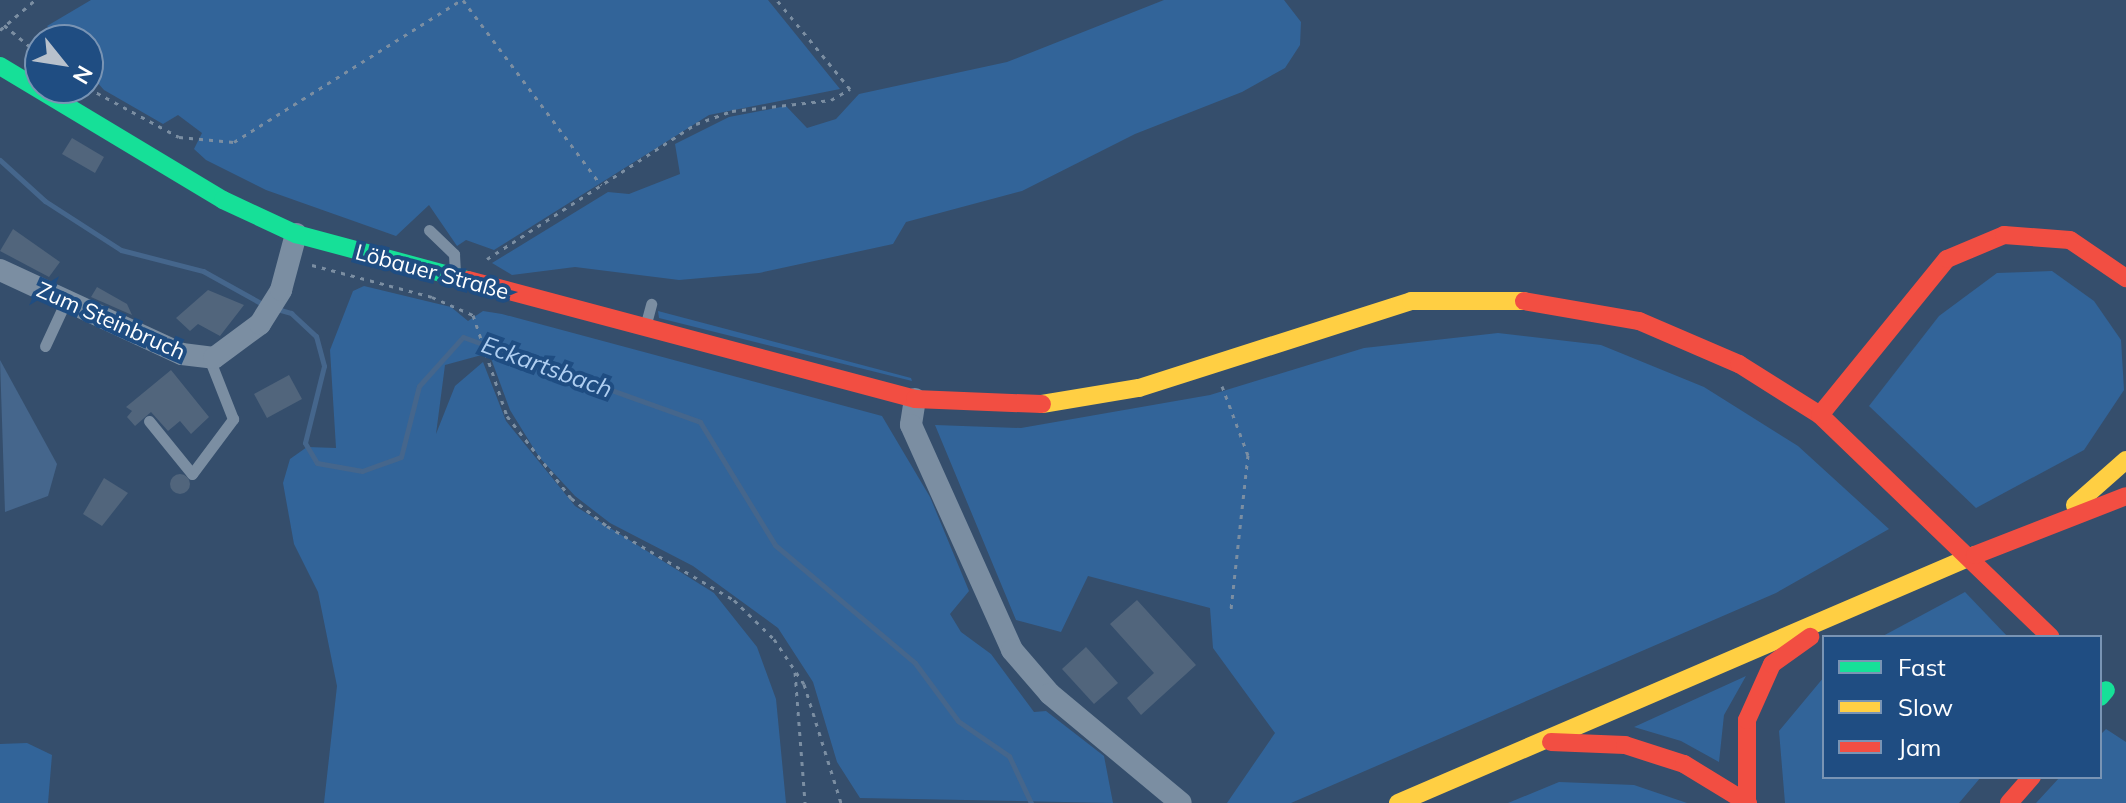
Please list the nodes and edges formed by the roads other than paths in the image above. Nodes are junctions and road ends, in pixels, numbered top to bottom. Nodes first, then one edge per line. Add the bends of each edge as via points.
1 (0, 66) edge
2 (429, 230) dead end
3 (293, 244) junction
4 (0, 270) edge
5 (2126, 278) edge
6 (452, 279) junction
7 (65, 303) junction
8 (651, 304) dead end
9 (644, 329) junction
10 (45, 346) dead end
11 (209, 358) junction
12 (906, 397) junction
13 (1820, 415) junction
14 (149, 421) dead end
15 (2126, 460) edge
16 (2126, 496) edge
17 (2059, 518) junction
18 (1863, 599) junction
19 (2049, 635) edge
20 (2102, 691) edge
21 (2126, 705) edge
22 (1541, 742) junction
23 (2030, 779) edge
24 (1748, 802) edge
25 (1181, 803) edge
26 (1398, 803) edge
27 (2009, 803) edge

1 - 3 main road, Löbauer Straße
2 - 6 lane via 454,254
3 - 6 main road, Löbauer Straße
3 - 11 street, Zum Steinbruch via 281,290 260,324 224,354
4 - 7 street, Zum Steinbruch
5 - 13 main road via 2070,240 2004,235 1947,259
6 - 9 main road, Löbauer Straße
7 - 10 lane
7 - 11 street, Zum Steinbruch via 182,354
8 - 9 lane
9 - 12 main road, Löbauer Straße
11 - 14 lane via 233,419 192,474
12 - 13 main road, Löbauer Straße via 1050,404 1139,388 1411,301 1513,299 1639,321 1739,364
12 - 25 street via 911,425 1012,650 1050,694
13 - 19 main road, Löbauer Straße
15 - 17 main road
16 - 17 main road
17 - 18 main road
18 - 22 main road
18 - 24 main road via 1772,664 1747,720
20 - 21 main road
22 - 24 main road via 1625,745 1684,764
22 - 26 main road
23 - 27 main road

